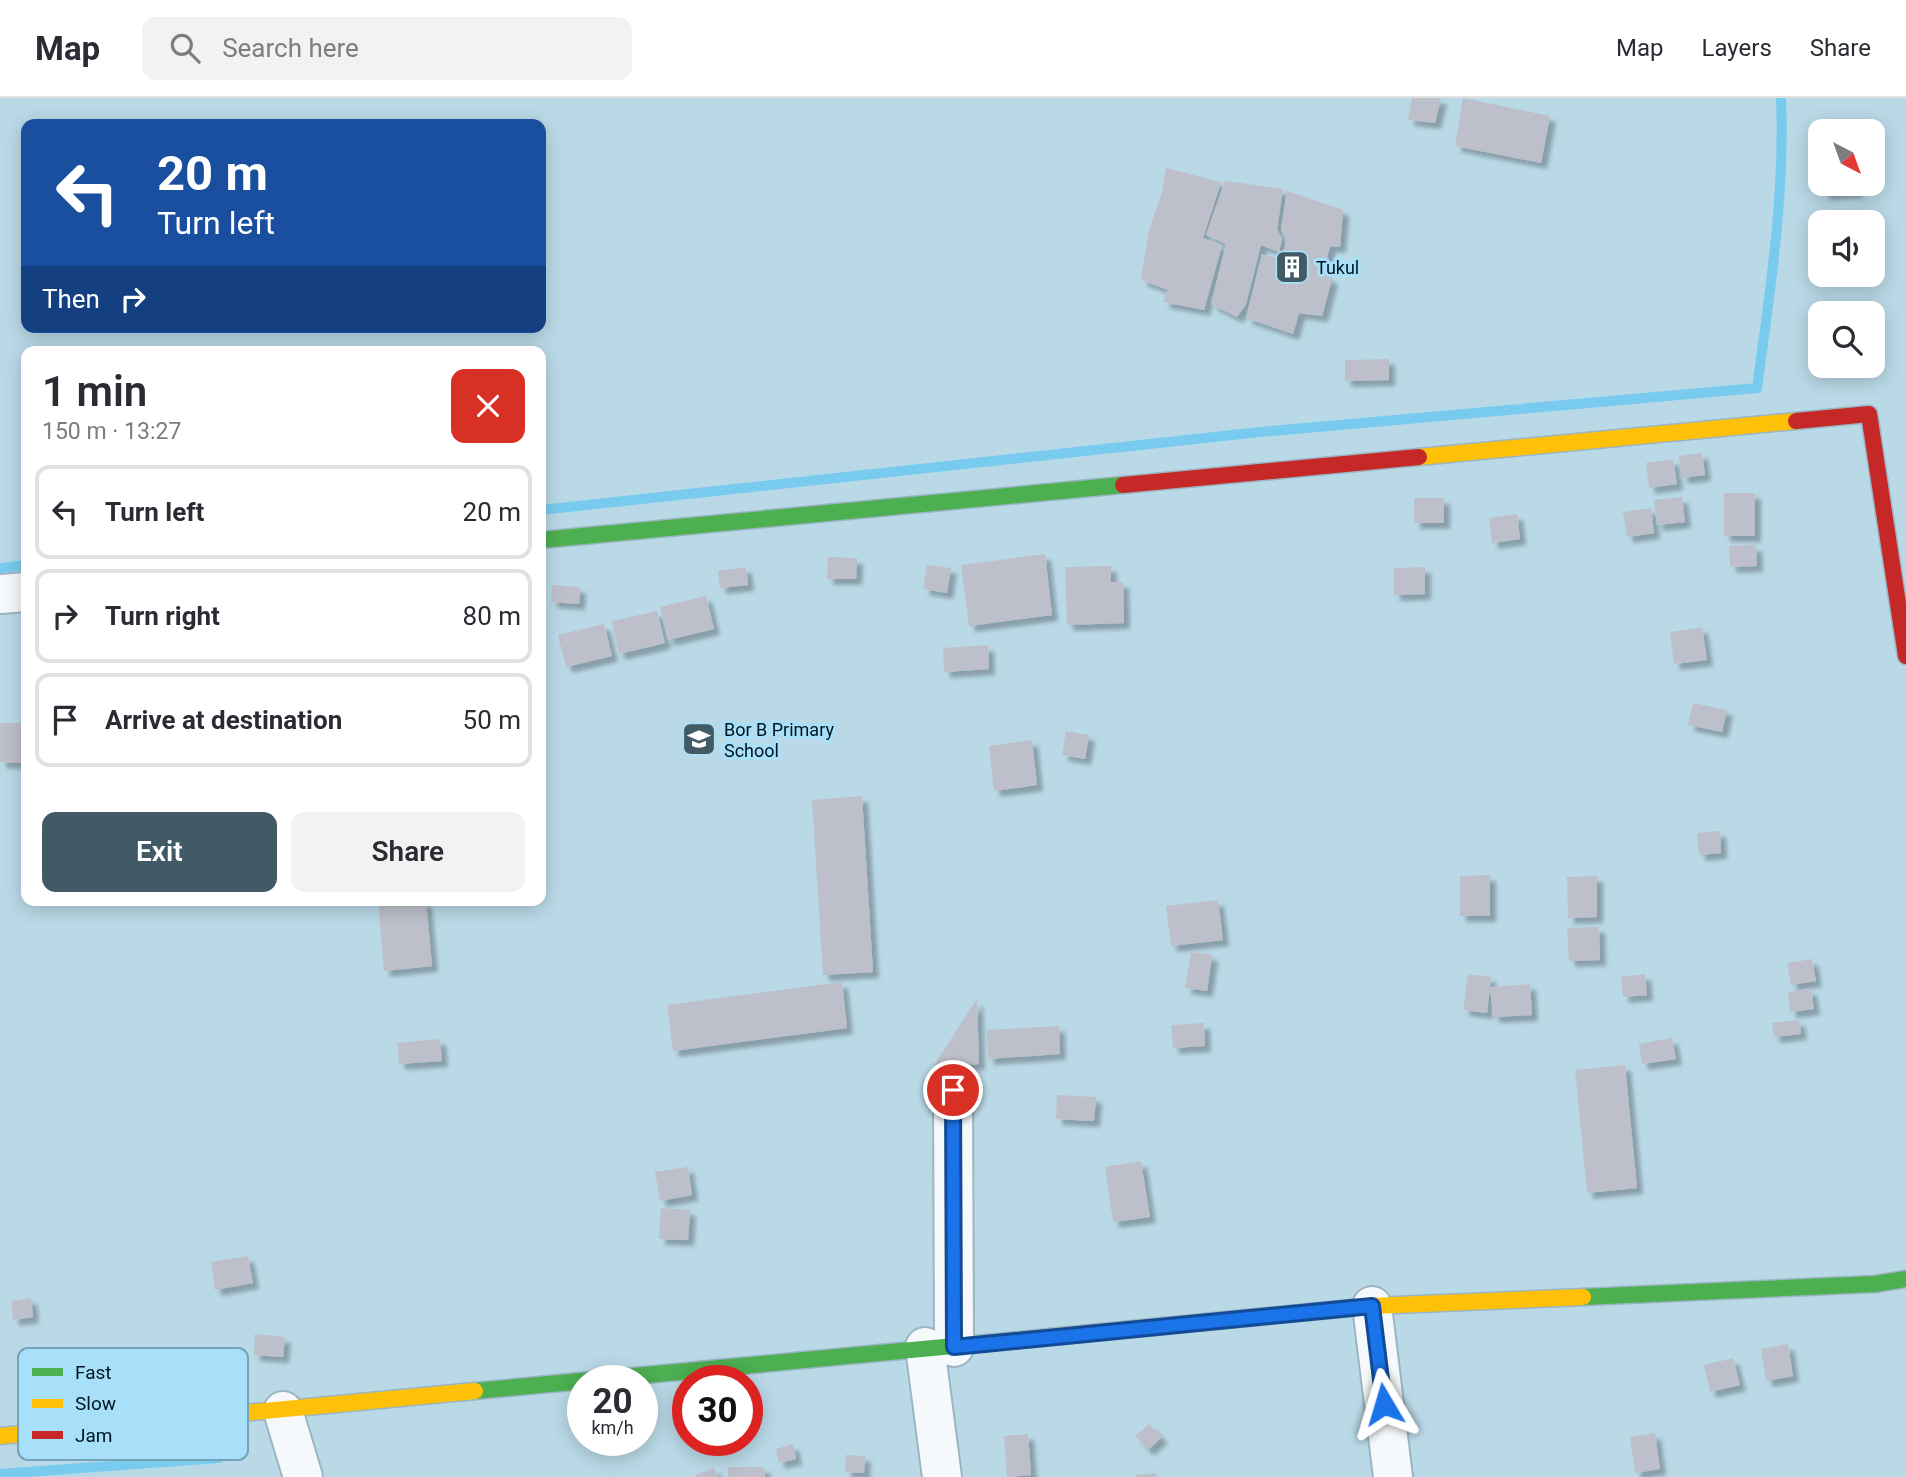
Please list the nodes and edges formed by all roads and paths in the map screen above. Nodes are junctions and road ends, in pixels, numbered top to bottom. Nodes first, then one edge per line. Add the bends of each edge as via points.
1 (546, 540) edge
2 (21, 592) edge
3 (0, 594) edge
4 (1906, 656) edge
5 (953, 1090) dead end
6 (1906, 1279) edge
7 (1372, 1306) junction
8 (939, 1347) junction
9 (283, 1410) junction
10 (248, 1413) edge
11 (18, 1434) edge
12 (0, 1436) edge
13 (303, 1477) edge
14 (942, 1477) edge
15 (1392, 1477) edge

1 - 4 street via 1868,414
2 - 3 street
5 - 8 street
6 - 7 street
7 - 8 street
7 - 15 street
8 - 9 street
8 - 14 street
9 - 10 street
9 - 13 street
11 - 12 street

